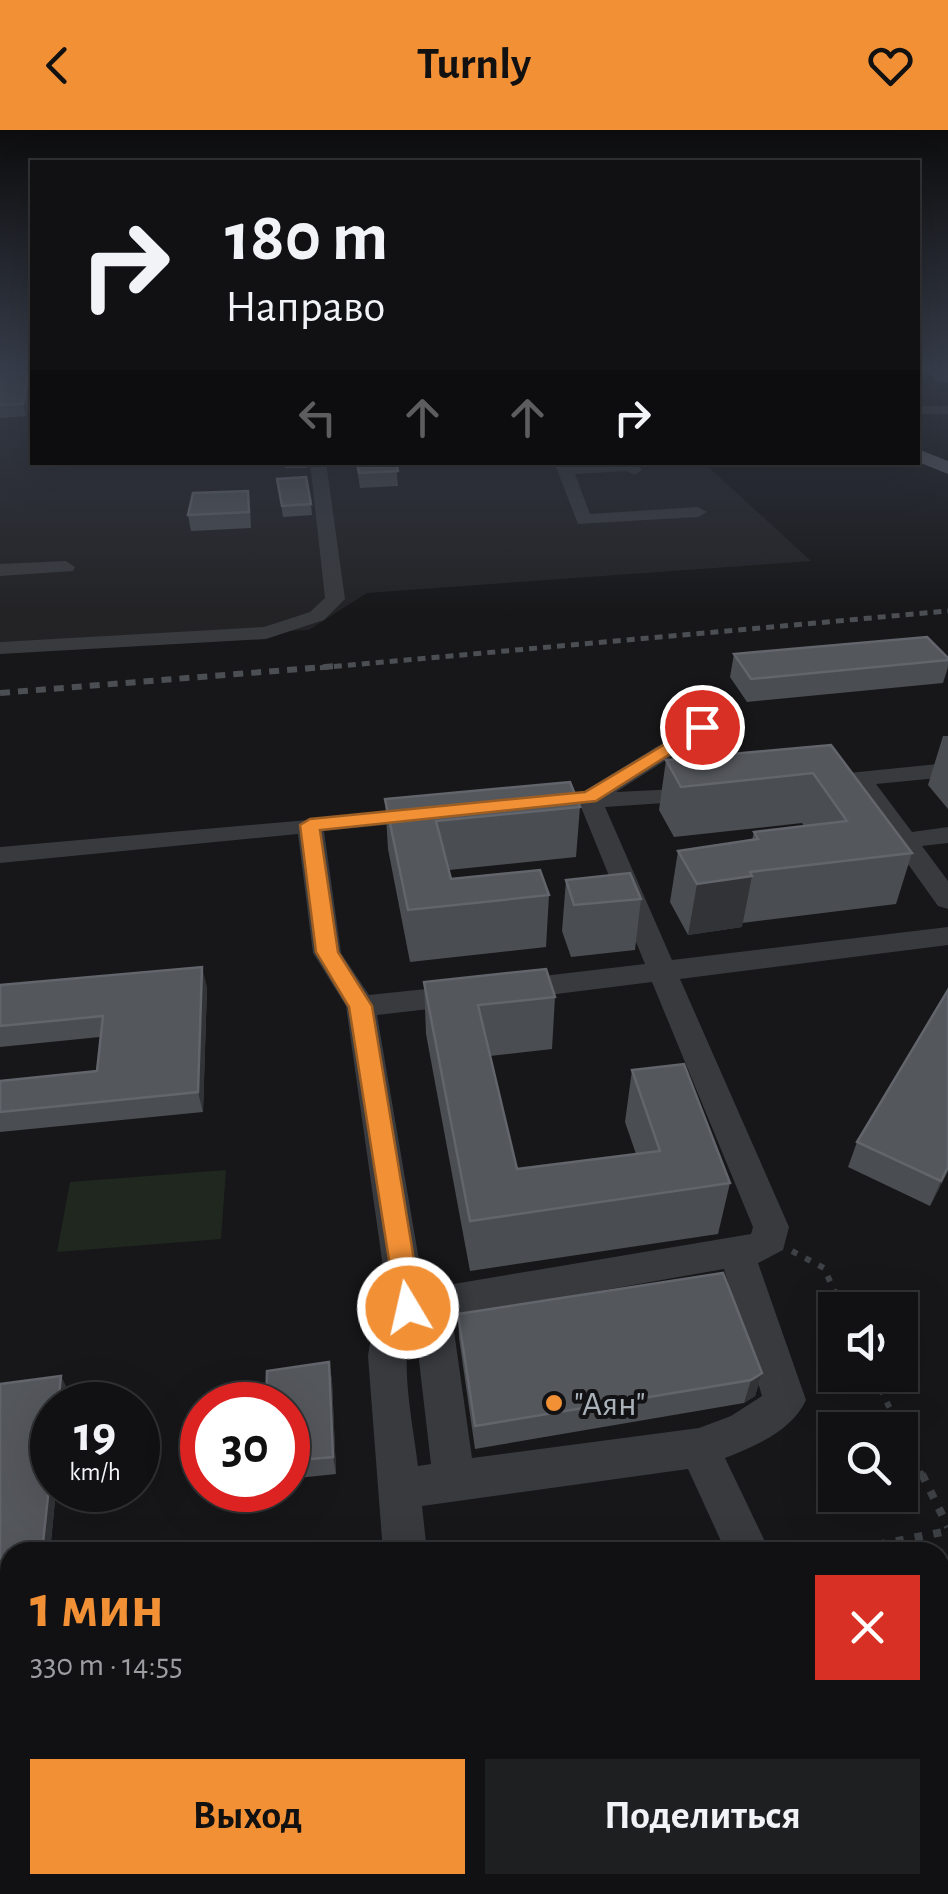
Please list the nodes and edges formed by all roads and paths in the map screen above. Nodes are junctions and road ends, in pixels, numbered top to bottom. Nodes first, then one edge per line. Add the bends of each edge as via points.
1 (920, 456) edge
2 (318, 465) edge
3 (564, 466) edge
4 (948, 468) edge
5 (634, 470) dead end
6 (698, 512) dead end
7 (66, 567) dead end
8 (0, 570) edge
9 (0, 648) edge
10 (730, 709) dead end
11 (948, 770) edge
12 (860, 779) junction
13 (797, 786) edge
14 (722, 793) edge
15 (590, 798) junction
16 (515, 805) edge
17 (459, 810) edge
18 (310, 825) junction
19 (948, 836) edge
20 (904, 841) junction
21 (0, 856) edge
22 (948, 900) edge
23 (948, 936) edge
24 (661, 972) junction
25 (361, 1006) junction
26 (753, 1245) junction
27 (835, 1292) edge
28 (419, 1306) junction
29 (699, 1448) junction
30 (918, 1467) edge
31 (454, 1481) junction
32 (398, 1489) junction
33 (948, 1529) edge
34 (404, 1542) edge
35 (743, 1542) edge
36 (887, 1542) edge

1 - 4 main road
2 - 9 street via 336,599 317,616 266,633
3 - 5 street
3 - 6 street via 584,520
7 - 8 street
10 - 15 street
11 - 12 street
12 - 13 street
12 - 20 street
14 - 15 street via 628,802
15 - 16 street
15 - 24 street
17 - 18 street
18 - 21 street
18 - 25 street via 327,952
19 - 20 street
20 - 22 street
23 - 24 street
24 - 25 street
24 - 26 street via 772,1226
25 - 28 street
26 - 27 path via 824,1268
26 - 28 street
26 - 29 street via 786,1400 736,1436
28 - 31 street
28 - 32 street via 392,1324 387,1356
29 - 31 street
29 - 35 street
30 - 33 path
31 - 32 street
32 - 34 street
33 - 36 path

